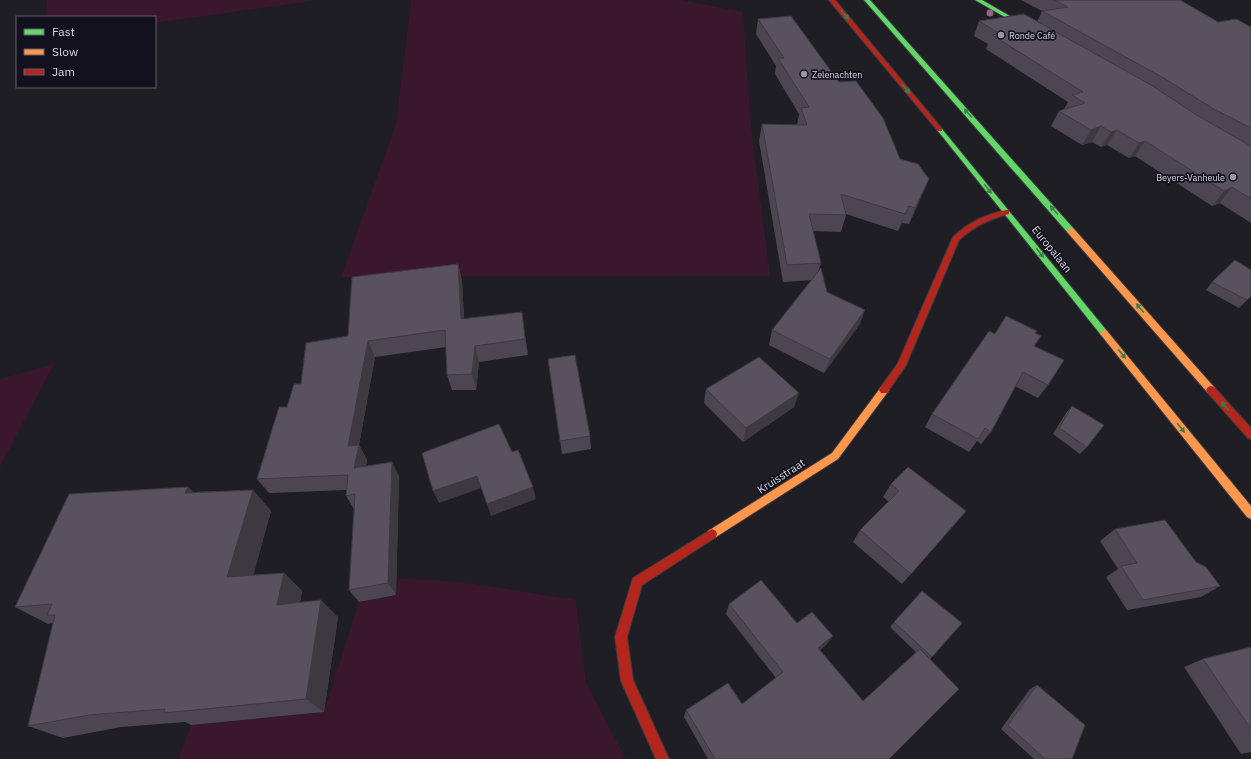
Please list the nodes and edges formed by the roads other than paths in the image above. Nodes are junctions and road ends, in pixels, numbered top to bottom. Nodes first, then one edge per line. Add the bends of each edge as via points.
1 (832, 0) edge
2 (867, 0) edge
3 (978, 0) edge
4 (1043, 37) edge
5 (1006, 212) junction
6 (1251, 435) edge
7 (1251, 514) edge
8 (663, 759) edge

1 -> 5 main road, Europalaan
6 -> 2 main road
3 - 4 main road
5 -> 7 main road, Europalaan
5 - 8 main road, Kruisstraat via 979,219 956,239 902,365 835,456 637,582 621,637 627,681

